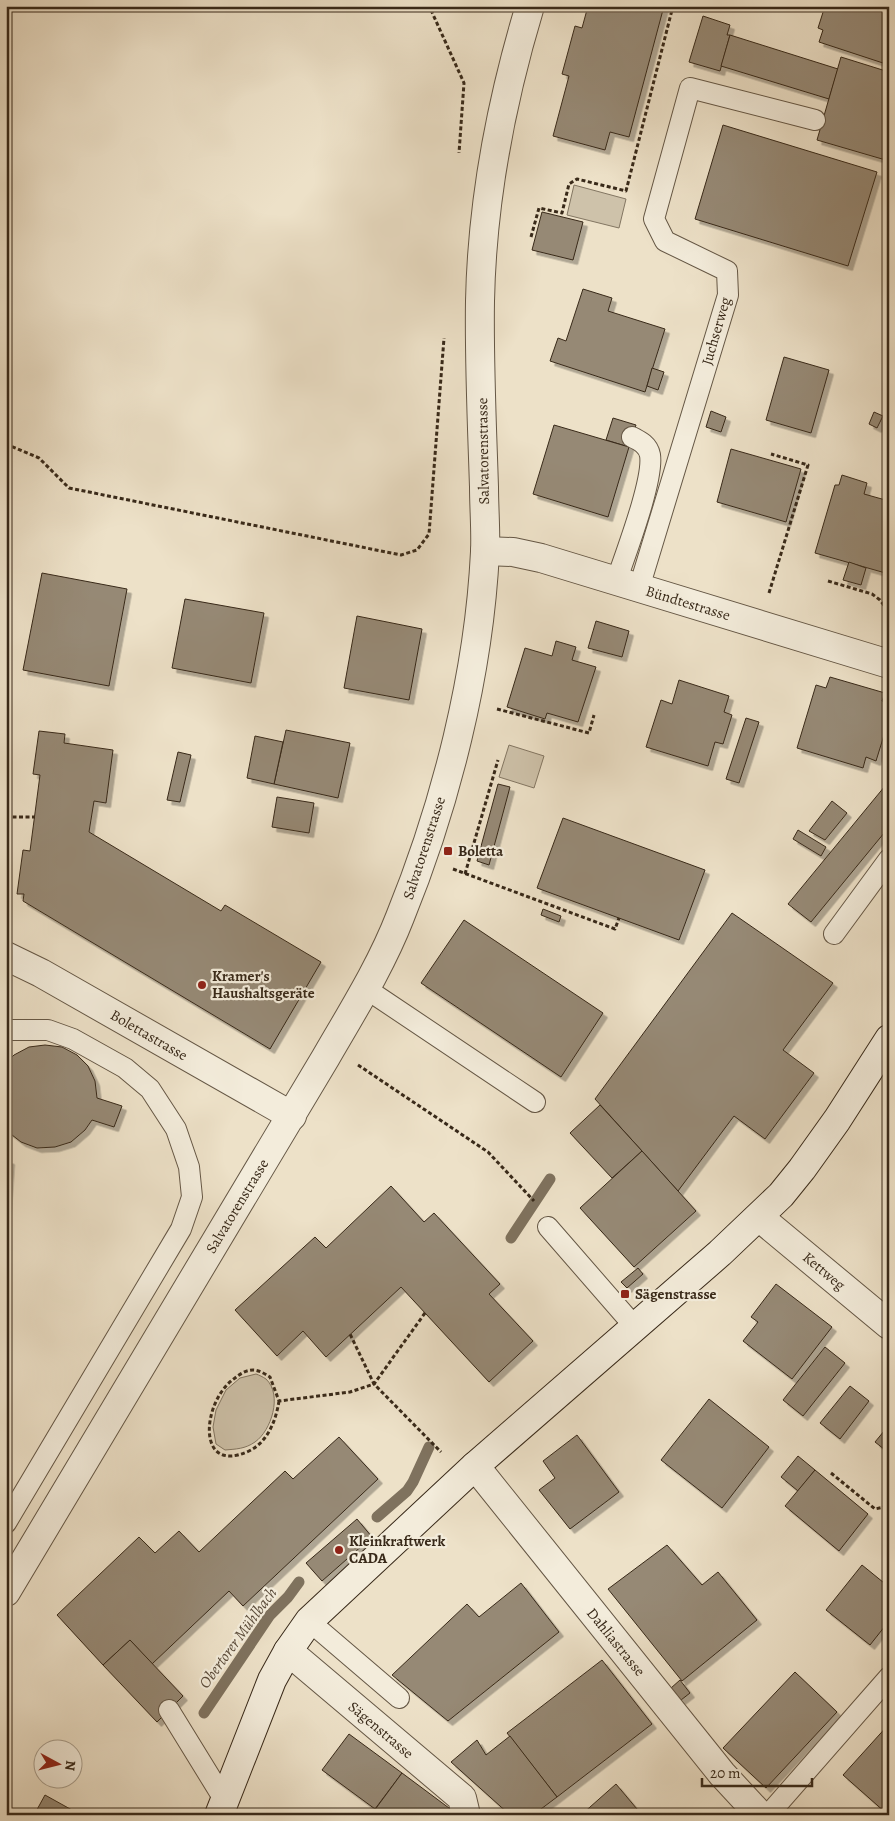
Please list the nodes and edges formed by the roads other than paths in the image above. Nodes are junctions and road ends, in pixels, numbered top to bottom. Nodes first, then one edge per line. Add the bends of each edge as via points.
1 (530, 6) edge
2 (815, 120) dead end
3 (632, 437) dead end
4 (485, 551) junction
5 (628, 585) junction
6 (889, 664) edge
7 (889, 859) edge
8 (834, 934) dead end
9 (6, 956) edge
10 (366, 988) junction
11 (6, 1030) edge
12 (889, 1038) edge
13 (535, 1102) dead end
14 (292, 1116) junction
15 (759, 1217) junction
16 (548, 1227) dead end
17 (889, 1325) edge
18 (635, 1327) junction
19 (469, 1471) junction
20 (6, 1523) edge
21 (6, 1592) edge
22 (309, 1622) junction
23 (288, 1651) junction
24 (889, 1677) edge
25 (399, 1698) dead end
26 (169, 1710) dead end
27 (222, 1808) edge
28 (466, 1815) edge
29 (760, 1815) edge
30 (768, 1815) edge

1 - 4 street, Salvatorenstrasse via 496,143 486,211 480,301
2 - 5 lane, Juchserweg via 690,88 654,219 665,241 727,271 728,294
3 - 5 lane via 644,443 650,454 650,464
4 - 5 street, Bündtestrasse via 541,558
4 - 10 street, Salvatorenstrasse via 466,700 432,830 400,920
5 - 6 street, Bündtestrasse
7 - 8 lane
9 - 14 street, Bolettastrasse
10 - 13 lane
10 - 14 street, Salvatorenstrasse
11 - 20 lane via 48,1030 73,1039 125,1068 150,1088 176,1129 188,1167 192,1197 182,1230
12 - 15 street via 802,1170
14 - 21 street, Salvatorenstrasse
15 - 17 street, Kettweg
15 - 18 street
16 - 18 lane
18 - 19 street
19 - 22 street
19 - 29 street, Dahliastrasse
22 - 23 street
22 - 25 lane
23 - 27 street via 272,1680
23 - 28 street, Sägenstrasse via 462,1798
24 - 30 lane
26 - 27 lane

